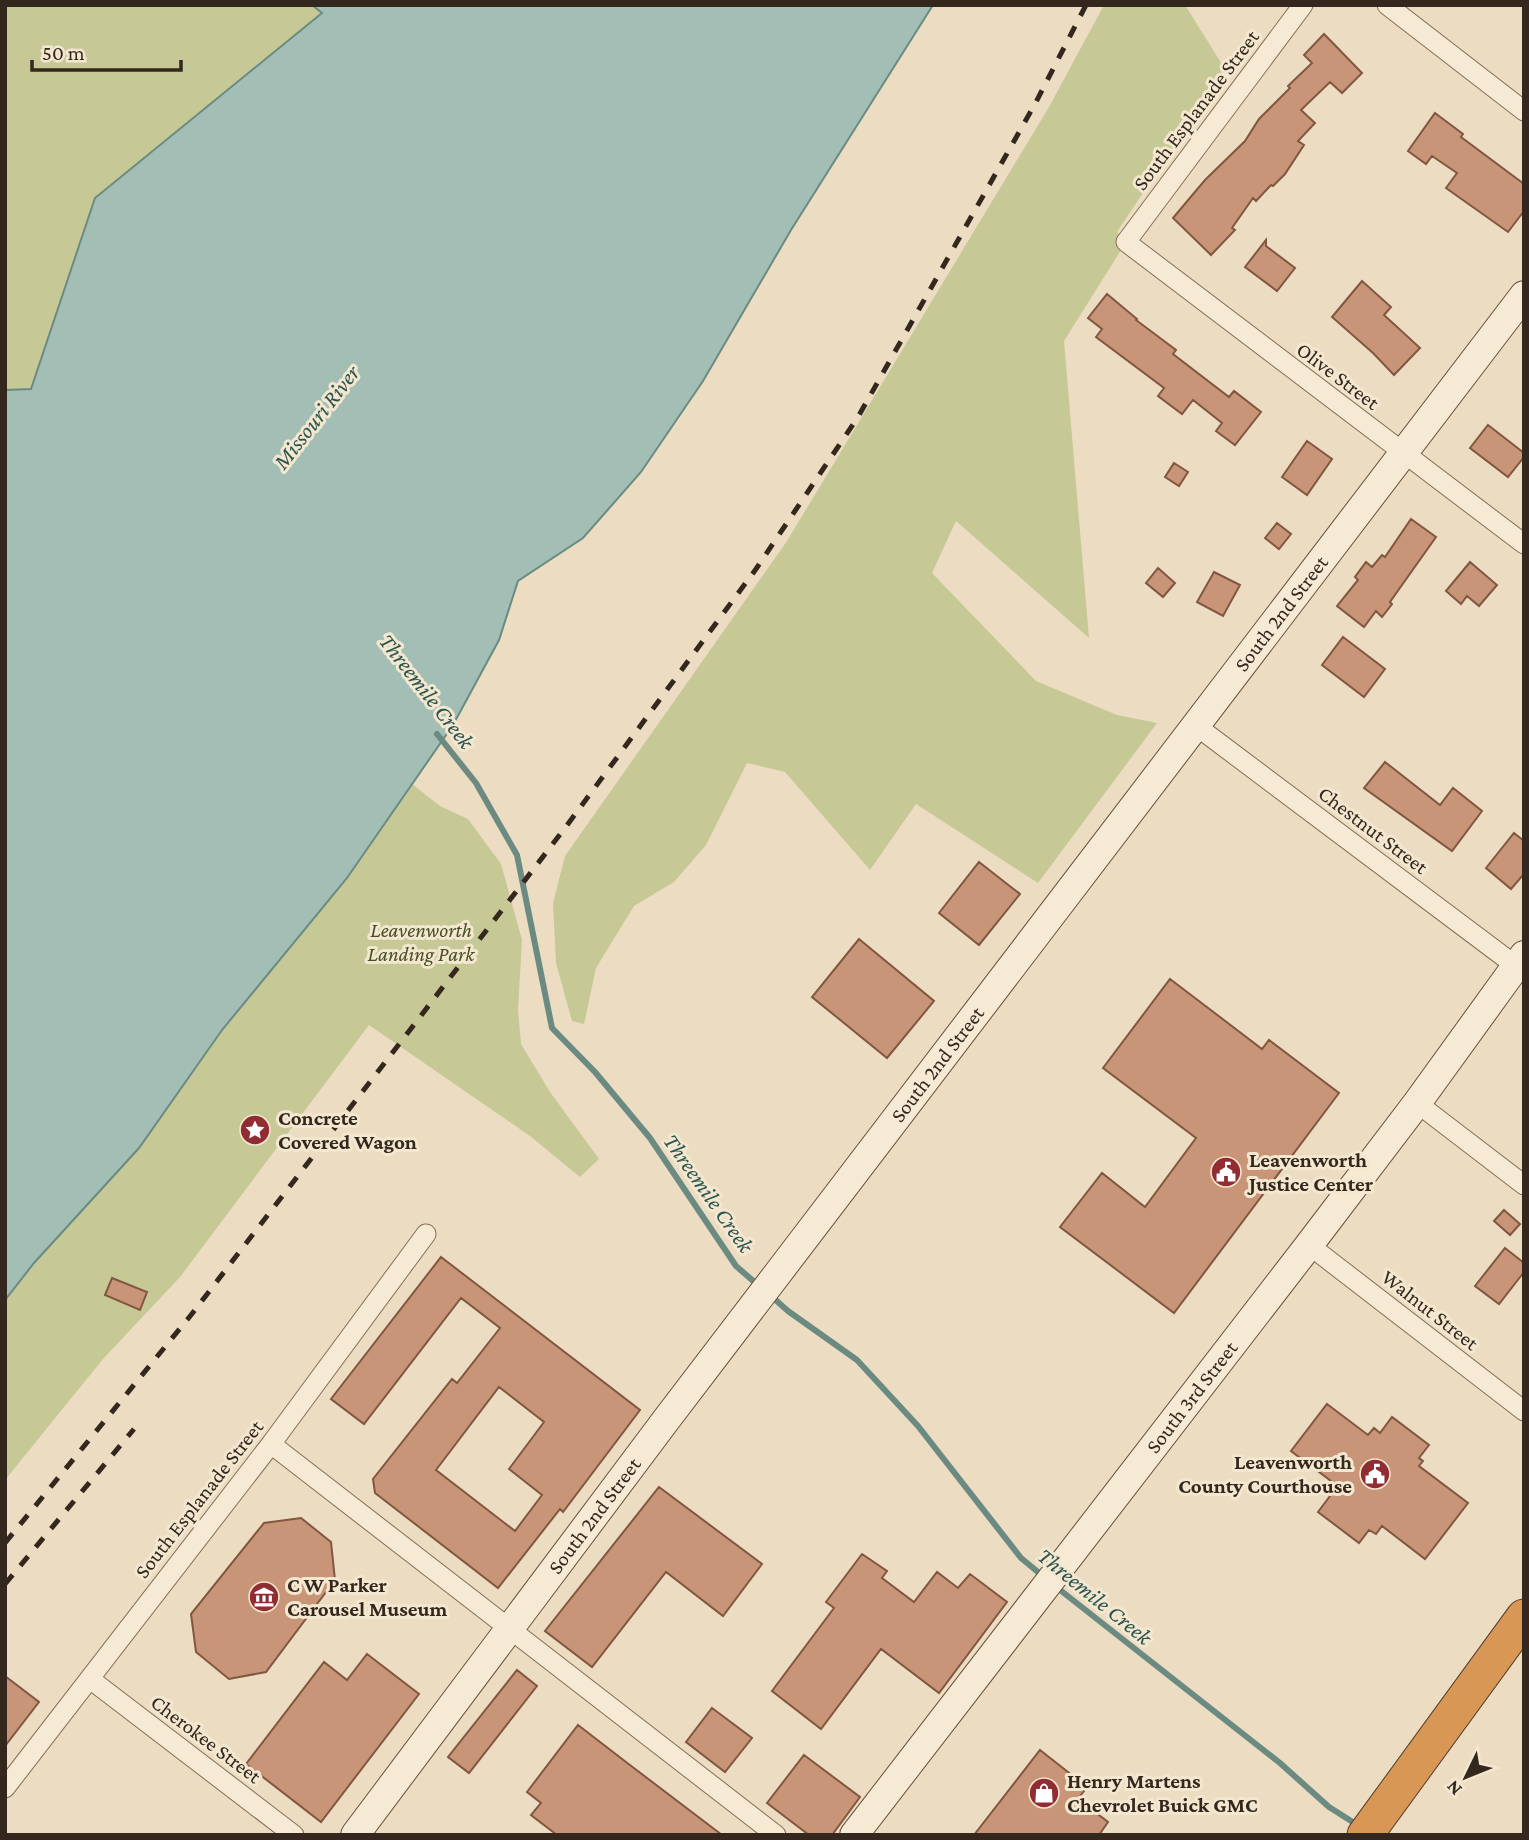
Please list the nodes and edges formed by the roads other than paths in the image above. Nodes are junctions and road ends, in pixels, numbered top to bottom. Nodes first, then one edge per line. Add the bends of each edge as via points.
1 (1303, 5) edge
2 (1387, 5) edge
3 (1524, 111) edge
4 (1126, 242) joint
5 (1524, 295) edge
6 (1402, 453) junction
7 (1524, 544) edge
8 (1195, 724) junction
9 (1521, 964) edge
10 (1417, 1103) junction
11 (1524, 1185) edge
12 (426, 1234) dead end
13 (1309, 1245) junction
14 (1524, 1410) edge
15 (271, 1444) junction
16 (1524, 1617) edge
17 (510, 1630) junction
18 (90, 1679) junction
19 (5, 1788) edge
20 (294, 1835) edge
21 (355, 1835) edge
22 (776, 1835) edge
23 (854, 1835) edge
24 (1365, 1835) edge

1 - 4 street, South Esplanade Street
2 - 3 street
4 - 6 street, Olive Street
5 - 6 street, South 2nd Street
6 - 7 street, Olive Street
6 - 8 street, South 2nd Street
8 - 9 street, Chestnut Street
8 - 17 street, South 2nd Street
9 - 10 street, South 3rd Street
10 - 11 street
10 - 13 street, South 3rd Street
12 - 15 street, South Esplanade Street
13 - 14 street, Walnut Street
13 - 23 street, South 3rd Street
15 - 17 street
15 - 18 street, South Esplanade Street
16 - 24 highway
17 - 21 street, South 2nd Street
17 - 22 street
18 - 19 street, South Esplanade Street
18 - 20 street, Cherokee Street

